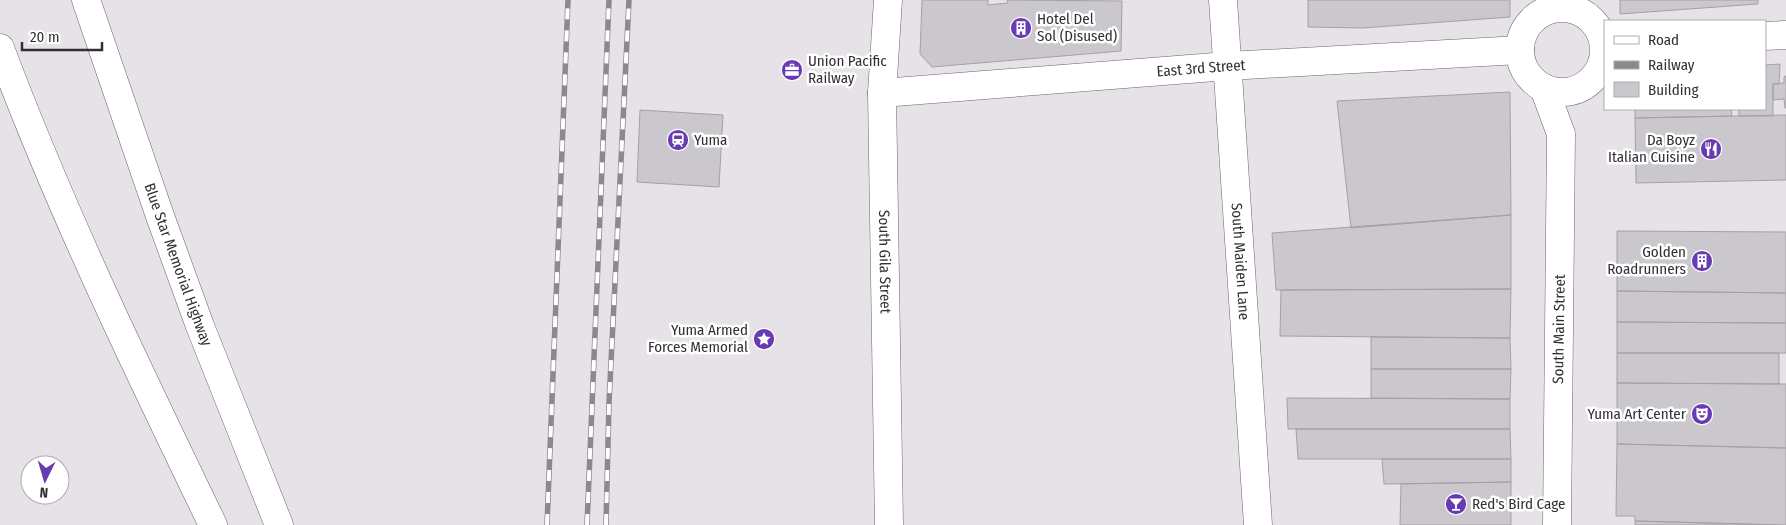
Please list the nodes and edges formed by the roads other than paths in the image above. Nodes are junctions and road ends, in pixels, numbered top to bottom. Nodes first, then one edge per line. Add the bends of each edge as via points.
1 (86, 0) edge
2 (888, 0) edge
3 (1223, 0) edge
4 (1546, 6) edge
5 (1580, 6) edge
6 (1786, 35) edge
7 (1766, 36) edge
8 (1604, 45) edge
9 (0, 48) edge
10 (1520, 50) junction
11 (1228, 66) junction
12 (1587, 83) junction
13 (1544, 88) junction
14 (882, 93) junction
15 (1561, 134) junction
16 (213, 525) edge
17 (279, 525) edge
18 (889, 525) edge
19 (1258, 525) edge
20 (1557, 525) edge

1 - 17 main road, Blue Star Memorial Highway via 200,326
2 - 14 main road, South Gila Street
3 - 11 main road, South Maiden Lane
4 - 5 main road
4 - 10 main road via 1527,27
5 - 8 main road via 1600,32
6 - 7 main road
8 - 12 main road via 1601,66
9 - 16 main road via 103,297
10 - 11 main road, East 3rd Street
10 - 13 main road via 1527,72
11 - 14 main road, East 3rd Street
11 - 19 main road, South Maiden Lane
12 - 13 main road via 1567,91
12 - 15 main road, South Main Street
13 - 15 main road, South Main Street
14 - 18 main road, South Gila Street
15 - 20 main road, South Main Street

